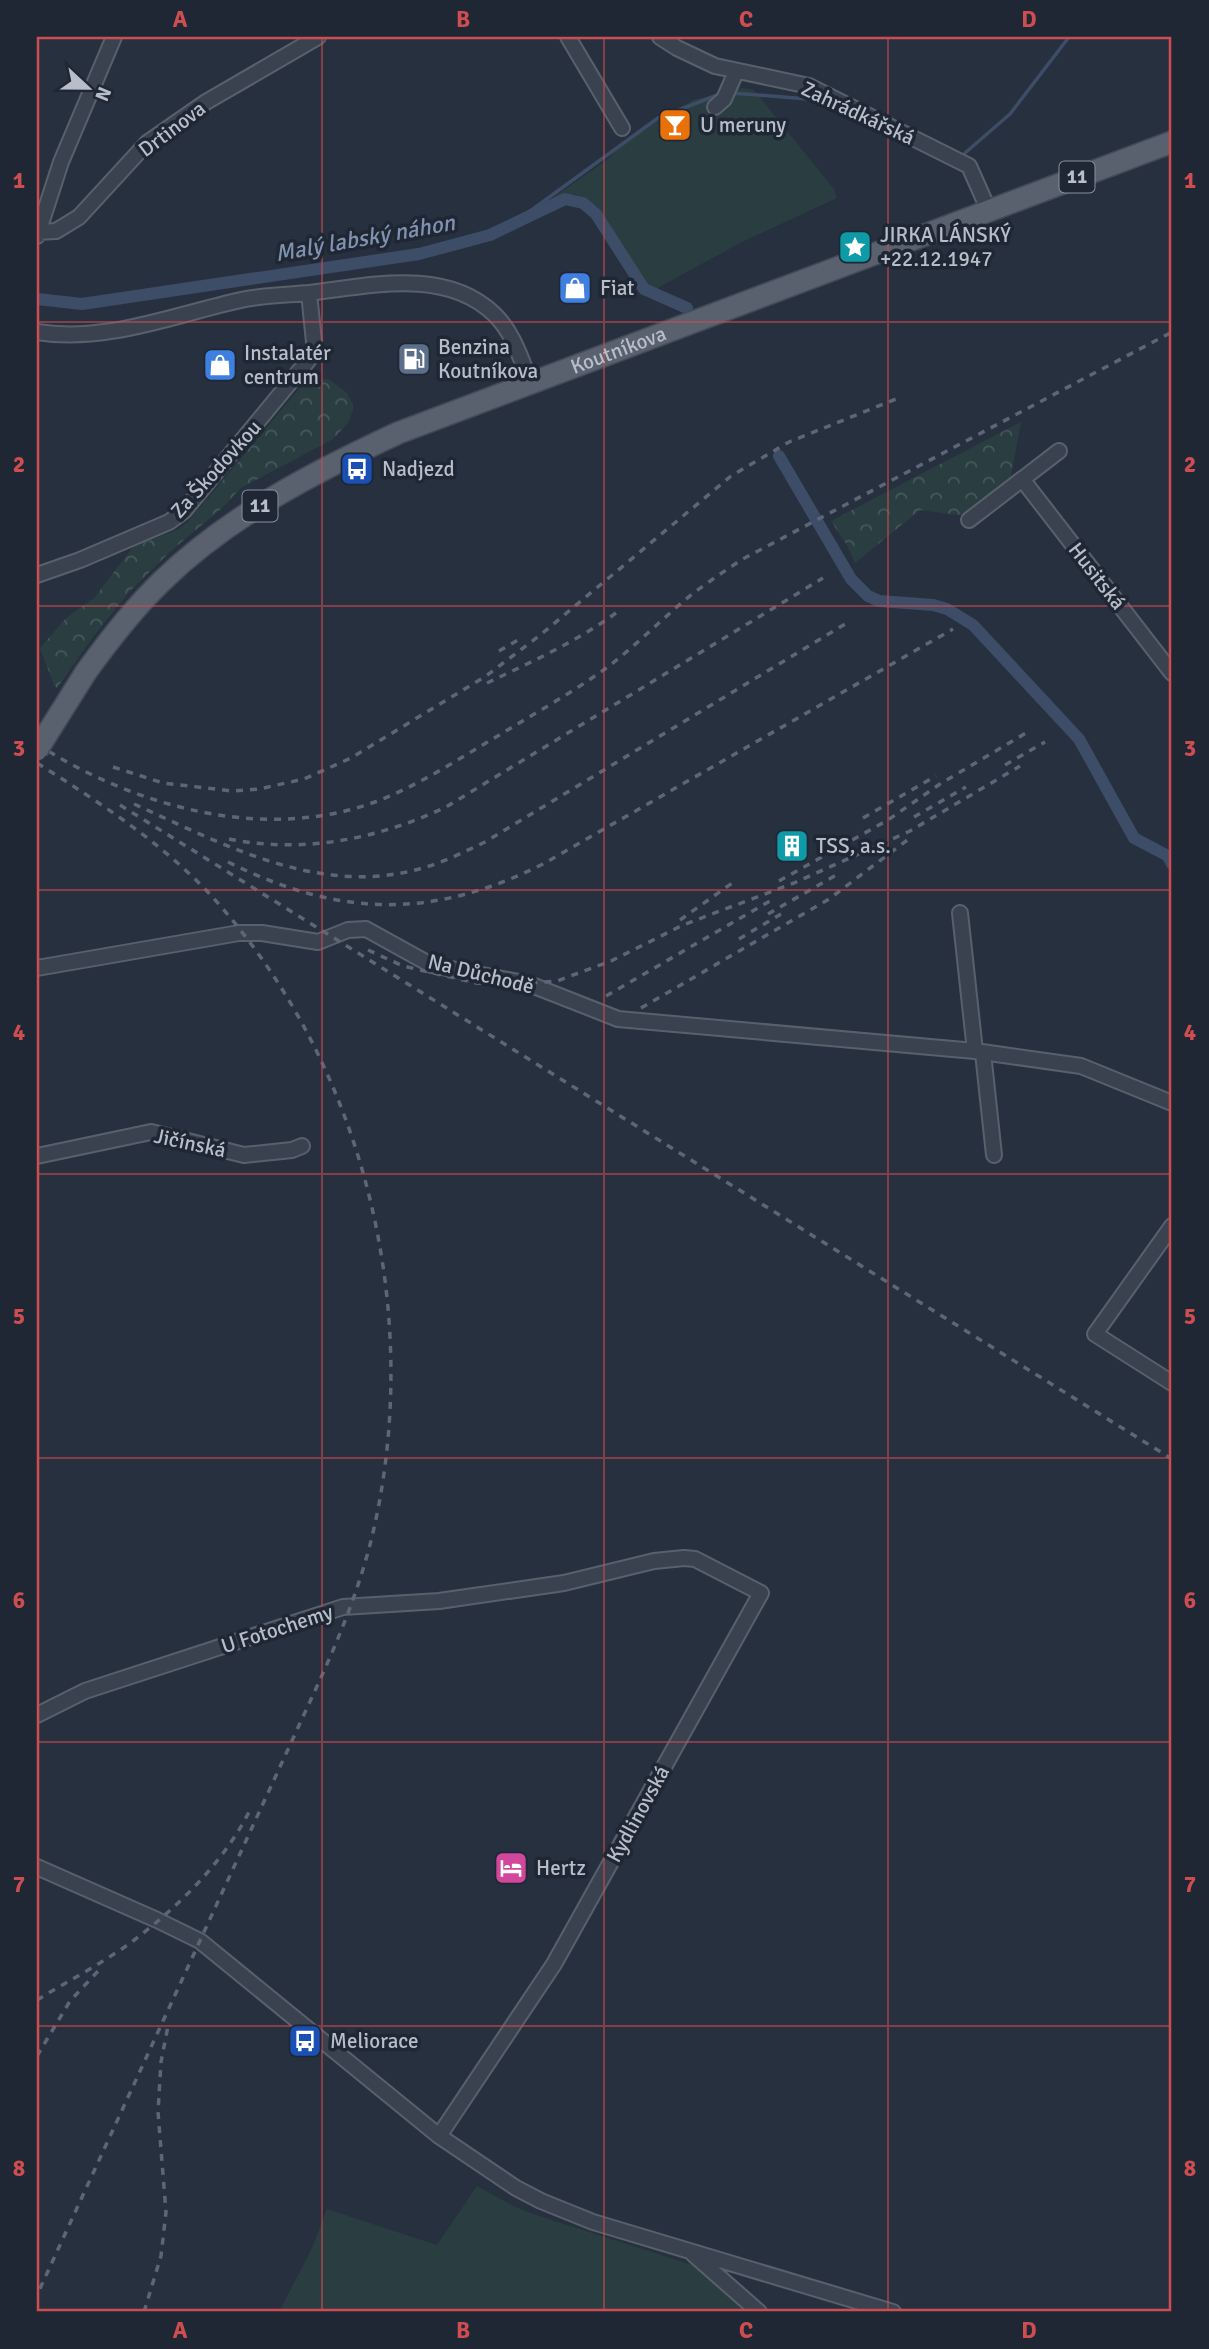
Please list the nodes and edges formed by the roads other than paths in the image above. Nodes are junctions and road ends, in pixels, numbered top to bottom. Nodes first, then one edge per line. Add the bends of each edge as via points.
1 (114, 37) edge
2 (318, 37) edge
3 (568, 37) edge
4 (660, 37) edge
5 (736, 72) junction
6 (715, 107) dead end
7 (622, 128) dead end
8 (1172, 142) edge
9 (989, 211) junction
10 (37, 234) edge
11 (309, 293) junction
12 (37, 332) edge
13 (531, 384) junction
14 (1059, 451) dead end
15 (1022, 479) junction
16 (970, 520) dead end
17 (37, 575) edge
18 (1172, 673) edge
19 (37, 750) edge
20 (960, 914) dead end
21 (37, 968) edge
22 (979, 1052) junction
23 (1172, 1103) edge
24 (302, 1146) dead end
25 (37, 1153) edge
26 (994, 1155) dead end
27 (1172, 1226) edge
28 (1172, 1383) edge
29 (761, 1593) joint
30 (37, 1714) edge
31 (37, 1867) edge
32 (439, 2136) junction
33 (690, 2250) junction
34 (759, 2312) edge
35 (893, 2312) edge

1 - 10 street via 61,162
2 - 10 street, Drtinova via 206,102 147,143 79,217 56,231
3 - 7 street
4 - 5 street, Zahrádkářská via 701,60
5 - 6 street via 724,99
5 - 9 street, Zahrádkářská via 809,86 969,166
8 - 9 main road, Koutníkova / 11
9 - 13 main road, Koutníkova / 11
11 - 12 street via 239,301 107,334
11 - 13 street via 387,282 442,287 472,298 505,326
11 - 17 street, Za Škodovkou via 315,352 184,511 169,522
13 - 19 main road, Koutníkova / 11, bridge via 334,462 214,539 163,580 118,630
14 - 15 street
15 - 16 street
15 - 18 street, Husitská
20 - 22 street
21 - 22 street, Na Důchodě via 239,933 318,942 362,928 431,965 529,984 618,1019
22 - 23 street, Na Důchodě via 1081,1066
22 - 26 street
24 - 25 street, Jičínská via 244,1155 150,1132
27 - 28 street via 1095,1334
29 - 30 street, U Fotochemy via 695,1559 684,1558 528,1589 343,1607 85,1690
29 - 32 street, Kydlinovská via 554,1964
31 - 32 street via 200,1941
32 - 33 street via 541,2201 593,2222
33 - 34 street
33 - 35 street

